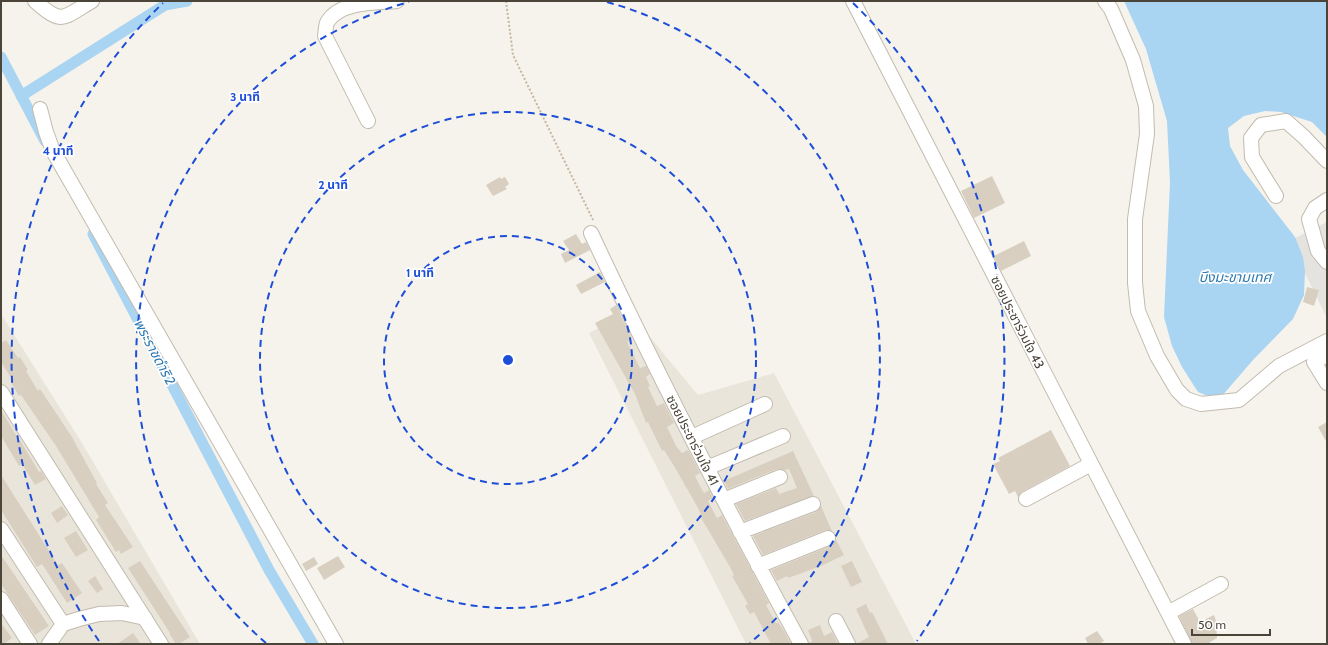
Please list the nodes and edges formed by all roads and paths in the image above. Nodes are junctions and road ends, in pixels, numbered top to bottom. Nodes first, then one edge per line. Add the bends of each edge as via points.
1 (35, 1) edge
2 (92, 1) edge
3 (397, 1) edge
4 (506, 1) edge
5 (853, 1) edge
6 (1105, 1) edge
7 (40, 109) dead end
8 (368, 121) dead end
9 (1327, 161) edge
10 (1276, 196) dead end
11 (1327, 200) edge
12 (593, 228) joint
13 (1327, 262) edge
14 (1327, 341) edge
15 (1327, 355) edge
16 (1327, 383) edge
17 (1, 392) edge
18 (765, 404) dead end
19 (783, 436) dead end
20 (692, 437) junction
21 (1091, 464) junction
22 (707, 468) junction
23 (780, 477) dead end
24 (1026, 499) dead end
25 (724, 500) junction
26 (813, 504) dead end
27 (1, 529) edge
28 (740, 532) junction
29 (828, 538) dead end
30 (758, 566) junction
31 (1221, 584) dead end
32 (1, 599) edge
33 (1168, 613) junction
34 (145, 618) junction
35 (836, 622) dead end
36 (62, 624) junction
37 (30, 644) edge
38 (49, 644) edge
39 (161, 644) edge
40 (336, 644) edge
41 (801, 644) edge
42 (848, 644) edge
43 (1184, 644) edge

1 - 2 street via 50,15 58,18
3 - 8 street via 368,3 338,10 326,22 325,36
4 - 12 path via 512,55
5 - 21 street, ซอยประชาร่วมใจ 43
6 - 14 street via 1133,60 1146,106 1147,134 1135,219 1135,283 1138,312 1157,356 1177,390 1186,399 1200,404 1239,400 1279,366
7 - 40 street via 57,158
9 - 10 street via 1286,121 1261,125 1251,138 1252,157
11 - 13 street via 1315,208 1309,219 1318,251
12 - 20 street, ซอยประชาร่วมใจ 41 via 622,300
15 - 16 street via 1314,362
17 - 34 street
18 - 20 street
19 - 22 street
20 - 22 street, ซอยประชาร่วมใจ 41
21 - 24 street
21 - 33 street, ซอยประชาร่วมใจ 43
22 - 25 street, ซอยประชาร่วมใจ 41
23 - 25 street
25 - 28 street, ซอยประชาร่วมใจ 41
26 - 28 street
27 - 36 street
28 - 30 street, ซอยประชาร่วมใจ 41
29 - 30 street
30 - 41 street, ซอยประชาร่วมใจ 41
31 - 33 street
32 - 37 street
33 - 43 street, ซอยประชาร่วมใจ 43
34 - 36 street via 122,613 99,614
34 - 39 street
35 - 42 street
36 - 38 street

